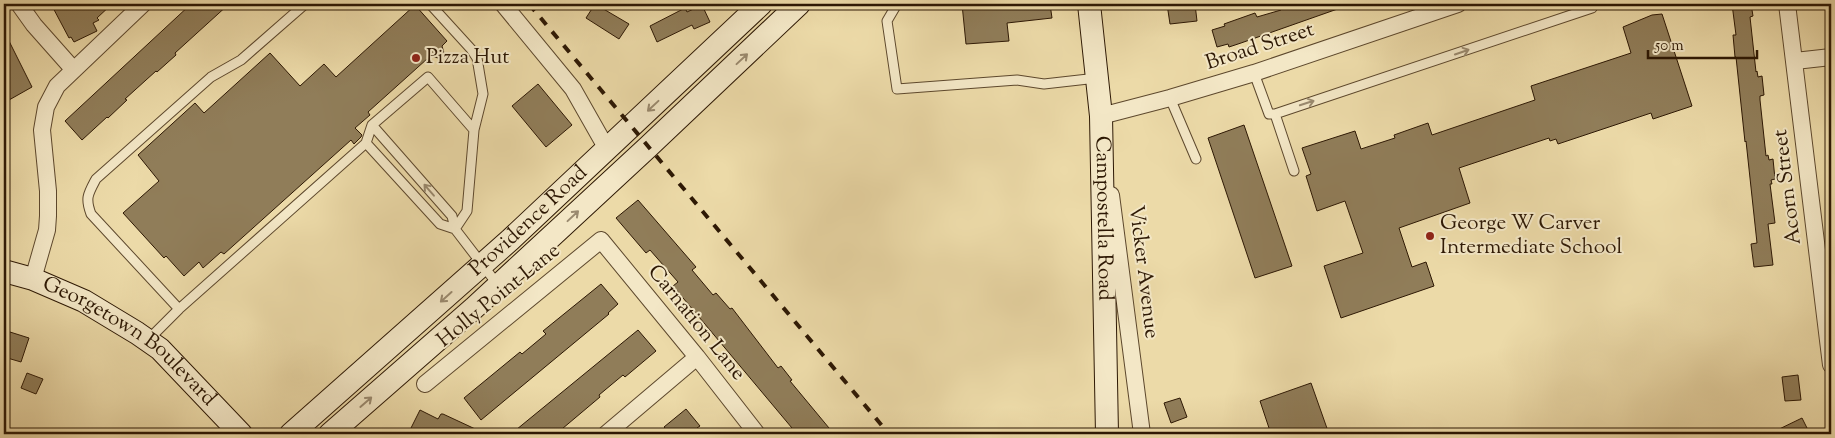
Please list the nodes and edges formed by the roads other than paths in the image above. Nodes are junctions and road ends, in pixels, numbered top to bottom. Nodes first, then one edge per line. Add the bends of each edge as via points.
1 (19, 4) edge
2 (143, 4) edge
3 (305, 4) edge
4 (430, 4) edge
5 (503, 4) edge
6 (761, 4) edge
7 (800, 4) edge
8 (897, 4) edge
9 (1090, 4) edge
10 (1458, 4) edge
11 (1591, 4) edge
12 (1787, 4) edge
13 (1831, 57) edge
14 (1795, 61) junction
15 (73, 69) junction
16 (1254, 73) junction
17 (1097, 78) junction
18 (697, 82) junction
19 (1170, 98) junction
20 (1275, 114) junction
21 (1101, 116) junction
22 (372, 125) junction
23 (474, 130) junction
24 (366, 143) junction
25 (607, 149) junction
26 (1196, 159) dead end
27 (1294, 171) dead end
28 (455, 230) junction
29 (601, 240) joint
30 (482, 264) junction
31 (4, 271) edge
32 (33, 280) junction
33 (498, 285) junction
34 (179, 309) junction
35 (147, 340) junction
36 (697, 357) junction
37 (1831, 365) edge
38 (425, 384) dead end
39 (241, 434) edge
40 (290, 434) edge
41 (330, 434) edge
42 (606, 434) edge
43 (757, 434) edge
44 (1107, 434) edge
45 (1142, 434) edge

1 - 15 street via 34,26
2 - 15 street
3 - 34 lane via 241,60 211,77 96,179 89,192 87,202 91,214
4 - 23 lane via 476,58 483,94
5 - 25 street via 574,89
6 - 18 main road, Providence Road
18 -> 7 main road, Providence Road
8 - 17 lane via 887,21 897,90 1018,80 1044,84
9 - 17 main road, Campostella Road
10 - 16 street, Broad Street
20 -> 11 lane via 1592,8
12 - 14 street, Acorn Street
13 - 14 street
14 - 37 street, Acorn Street
15 - 32 street via 57,86 46,107 42,130 48,191 47,230
16 - 19 street, Broad Street
16 - 20 lane via 1269,114
17 - 21 main road, Campostella Road
18 -> 25 main road, Providence Road
33 -> 18 main road, Providence Road
19 - 21 street, Broad Street
19 - 26 lane
20 - 27 lane
21 - 44 main road, Campostella Road
21 - 45 street, Vicker Avenue
22 - 23 lane via 428,77
22 - 24 lane
28 -> 22 lane via 452,216
23 - 28 lane via 467,211
24 - 28 lane via 440,224
24 - 34 lane
25 - 30 main road, Providence Road
28 - 30 lane
29 - 36 street, Carnation Lane
29 - 38 street, Holly Point Lane
30 - 33 lane
30 -> 40 main road, Providence Road
31 - 32 main road, Georgetown Boulevard
32 - 35 main road, Georgetown Boulevard via 84,301
41 -> 33 main road, Providence Road
34 - 35 lane
35 - 39 main road, Georgetown Boulevard via 160,349
36 - 42 street
36 - 43 street, Carnation Lane

